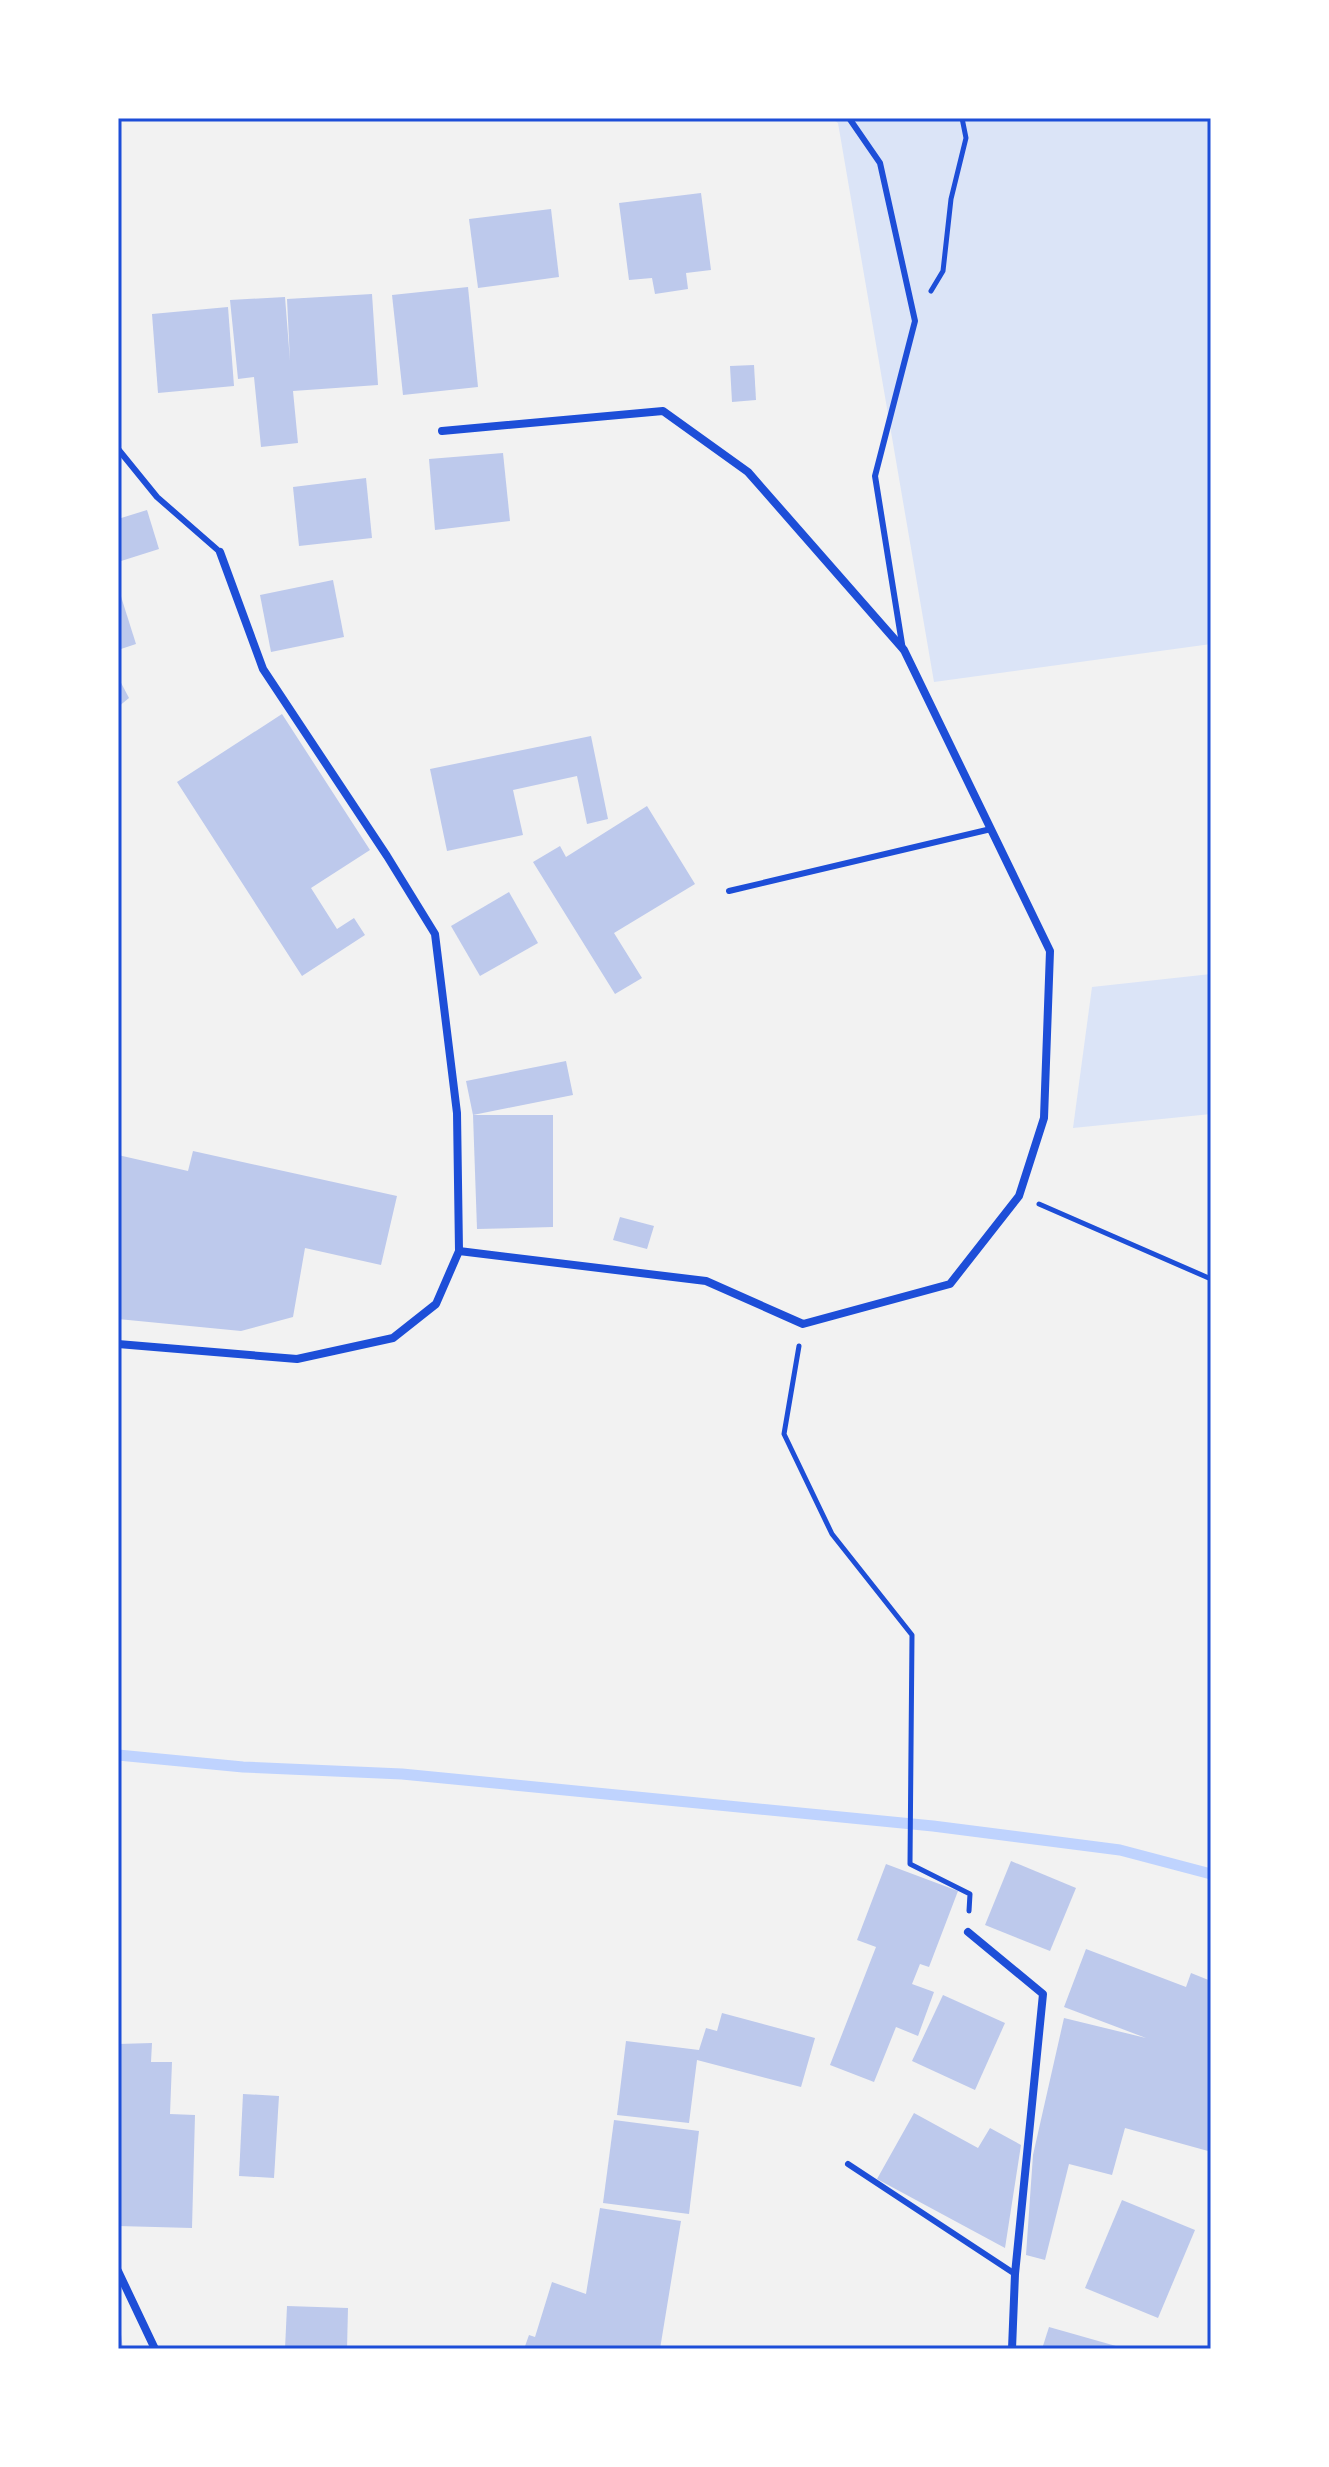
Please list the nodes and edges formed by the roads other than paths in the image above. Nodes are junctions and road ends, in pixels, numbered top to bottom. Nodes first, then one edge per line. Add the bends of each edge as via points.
1 (849, 118) edge
2 (442, 431) dead end
3 (118, 449) edge
4 (220, 552) joint
5 (904, 650) junction
6 (991, 829) junction
7 (729, 891) dead end
8 (459, 1251) junction
9 (118, 1344) edge
10 (968, 1932) road end
11 (848, 2164) dead end
12 (118, 2271) edge
13 (1015, 2274) junction
14 (155, 2349) edge
15 (1012, 2349) edge

1 - 5 lane via 880,163 915,321 875,476
2 - 5 street via 663,411 748,472
3 - 4 lane via 157,497
4 - 8 street via 263,669 435,934 457,1113
5 - 6 street
6 - 7 lane
6 - 8 street via 1050,951 1044,1118 1019,1196 950,1284 803,1324 706,1281
8 - 9 street via 436,1304 393,1338 297,1359
10 - 13 street via 1043,1994
11 - 13 lane
12 - 14 street
13 - 15 street

